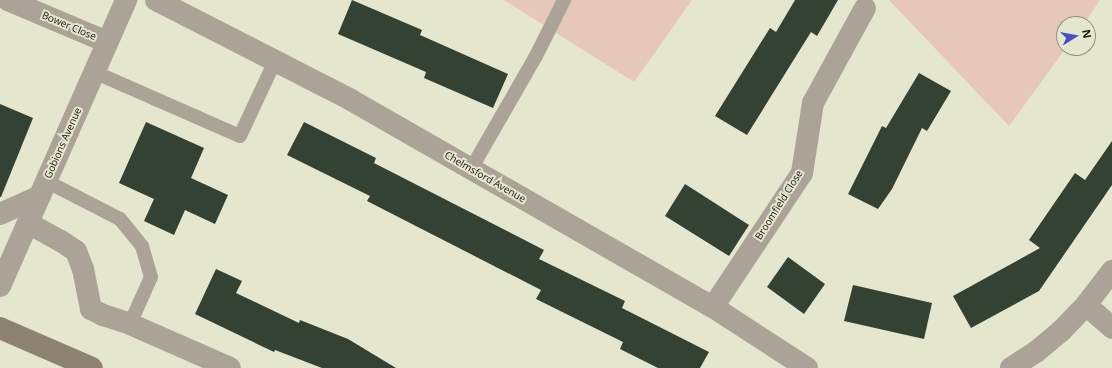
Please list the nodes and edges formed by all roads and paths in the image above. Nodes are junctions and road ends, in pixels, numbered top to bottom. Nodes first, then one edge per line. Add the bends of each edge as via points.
1 (8, 0) edge
2 (126, 0) edge
3 (156, 0) edge
4 (564, 0) edge
5 (865, 8) dead end
6 (107, 42) junction
7 (275, 61) junction
8 (94, 72) junction
9 (471, 169) junction
10 (43, 189) junction
11 (0, 214) edge
12 (28, 223) junction
13 (1112, 271) edge
14 (0, 286) edge
15 (1086, 305) junction
16 (713, 308) junction
17 (130, 324) junction
18 (0, 328) edge
19 (1112, 328) edge
20 (92, 368) edge
21 (230, 368) edge
22 (807, 368) edge
23 (1010, 368) edge

1 - 6 street, Bower Close
2 - 6 street, Gobions Avenue
3 - 7 street, Chelmsford Avenue
4 - 9 lane via 536,56
5 - 16 street, Broomfield Close via 813,103 802,173
6 - 8 street, Gobions Avenue
7 - 8 lane via 240,136
7 - 9 street, Chelmsford Avenue via 351,100
8 - 10 street, Gobions Avenue
9 - 16 street, Chelmsford Avenue
10 - 11 street
10 - 12 street, Gobions Avenue
10 - 17 lane via 120,219 142,246 151,277
12 - 14 street, Gobions Avenue
12 - 17 street via 76,251 83,269 91,309
13 - 15 street
15 - 19 street
15 - 23 street via 1046,344
16 - 22 street, Chelmsford Avenue
17 - 21 street
18 - 20 main road

